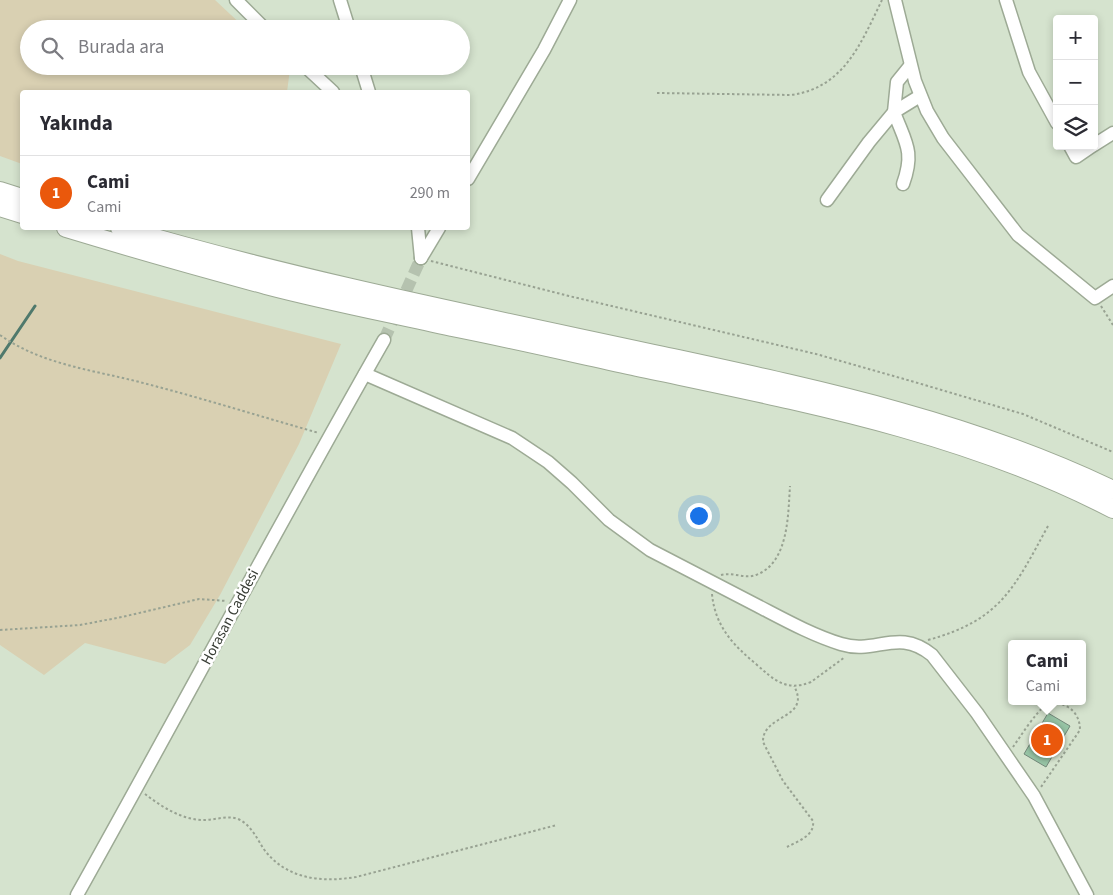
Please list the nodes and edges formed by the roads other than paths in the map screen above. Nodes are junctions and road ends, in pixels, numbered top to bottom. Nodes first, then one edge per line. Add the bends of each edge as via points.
1 (236, 0) edge
2 (340, 0) edge
3 (570, 0) edge
4 (895, 0) edge
5 (1006, 0) edge
6 (256, 20) edge
7 (347, 20) edge
8 (910, 66) junction
9 (315, 75) edge
10 (364, 75) edge
11 (331, 90) edge
12 (368, 90) edge
13 (920, 96) junction
14 (894, 112) junction
15 (1053, 116) edge
16 (1113, 132) edge
17 (1098, 142) edge
18 (1072, 150) edge
19 (1087, 150) edge
20 (470, 176) edge
21 (904, 184) dead end
22 (0, 191) edge
23 (20, 197) edge
24 (827, 200) dead end
25 (0, 207) edge
26 (20, 213) edge
27 (73, 230) edge
28 (127, 230) edge
29 (418, 230) edge
30 (438, 230) edge
31 (1113, 286) edge
32 (384, 340) tunnel mouth
33 (365, 374) junction
34 (1113, 490) edge
35 (1113, 509) edge
36 (77, 895) edge
37 (1087, 895) edge

1 - 6 street
2 - 7 street
3 - 20 street
4 - 8 street
5 - 15 street via 1029,72
8 - 13 street
8 - 14 street via 897,82
9 - 11 street
10 - 12 street
13 - 14 street
13 - 31 street via 942,138 1018,235 1095,298
14 - 21 street via 909,152
14 - 24 street
16 - 17 street
18 - 19 street via 1076,157
22 - 23 highway
25 - 26 highway
27 - 35 highway via 268,285 883,422 998,458
28 - 34 highway via 368,292 857,399 994,440
29 - 30 street via 421,258
32 - 33 street, Horasan Caddesi
33 - 36 street, Horasan Caddesi
33 - 37 street via 512,438 560,472 628,536 804,630 838,644 858,647 894,641 914,644 932,655 1007,754 1034,796

